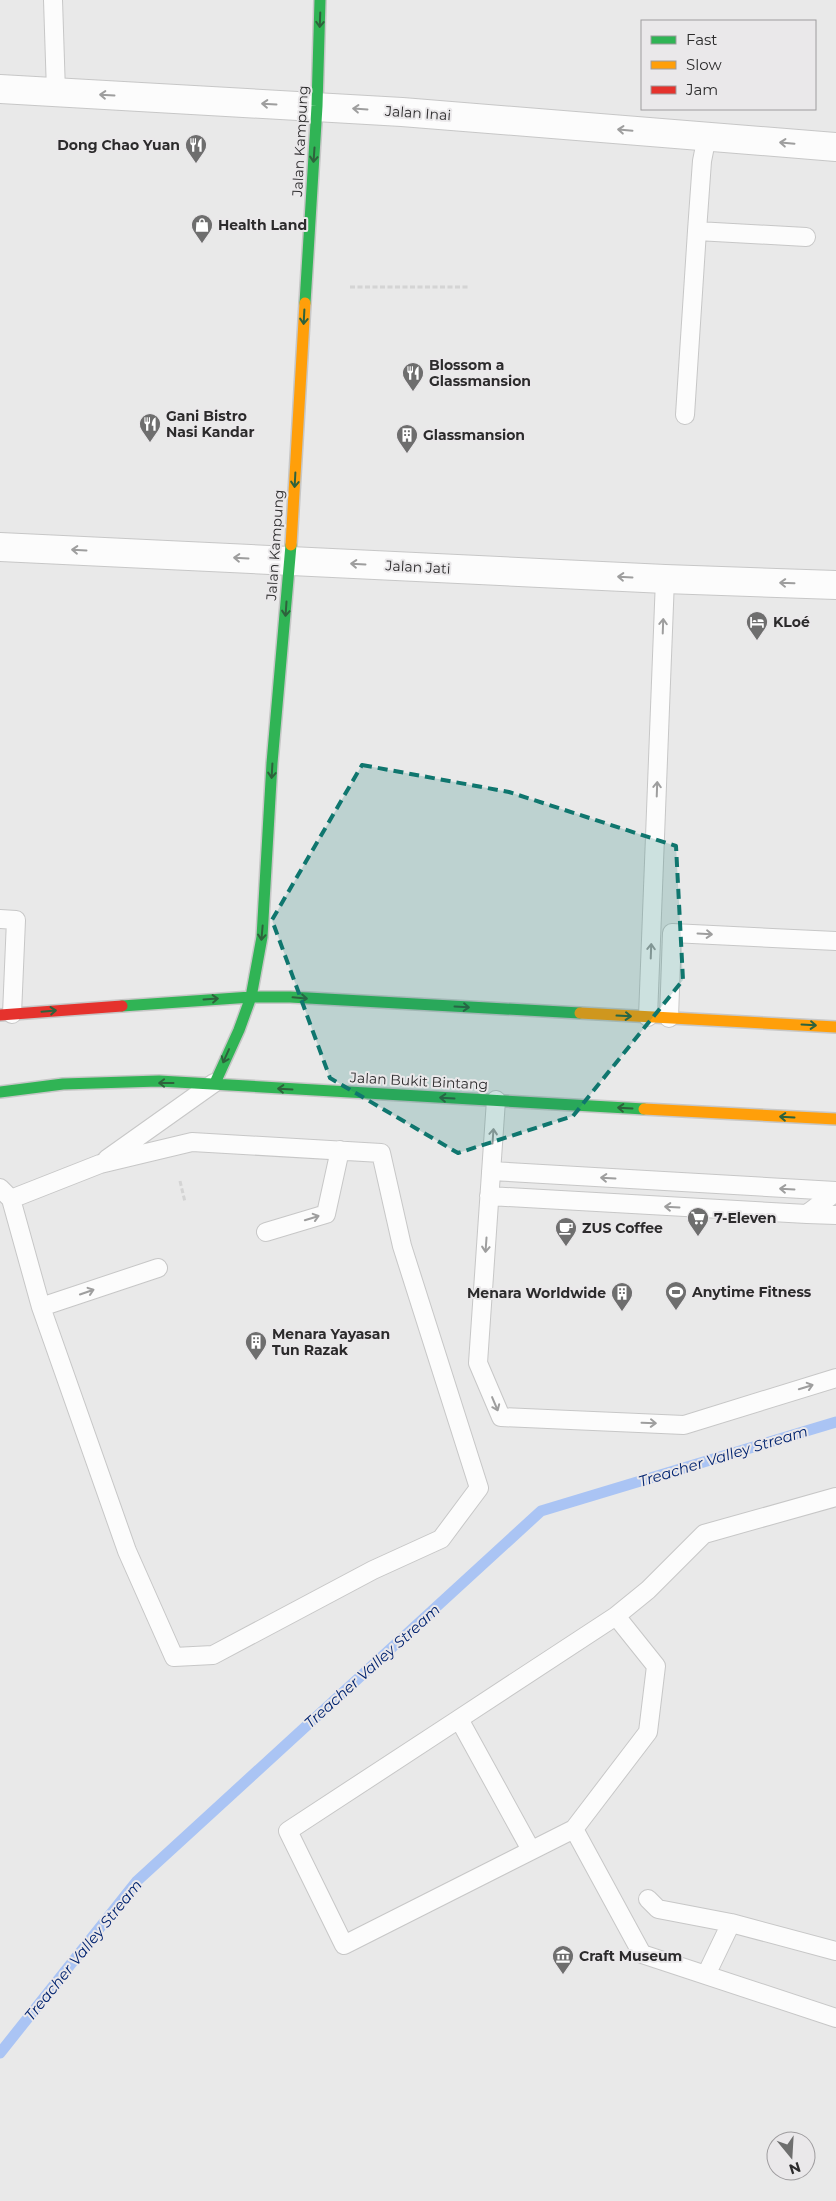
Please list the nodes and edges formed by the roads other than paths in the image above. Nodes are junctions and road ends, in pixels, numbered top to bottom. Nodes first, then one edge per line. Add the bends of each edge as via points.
1 (53, 0) edge
2 (320, 0) edge
3 (0, 89) edge
4 (56, 92) junction
5 (318, 106) junction
6 (706, 136) junction
7 (836, 147) edge
8 (697, 232) junction
9 (806, 236) dead end
10 (685, 415) dead end
11 (0, 547) edge
12 (290, 560) junction
13 (665, 579) junction
14 (836, 585) edge
15 (0, 919) edge
16 (836, 941) edge
17 (251, 997) junction
18 (6, 1014) edge
19 (648, 1017) junction
20 (669, 1018) junction
21 (836, 1027) edge
22 (215, 1083) junction
23 (0, 1092) edge
24 (496, 1100) junction
25 (836, 1120) edge
26 (340, 1150) junction
27 (100, 1164) junction
28 (491, 1172) junction
29 (836, 1192) edge
30 (6, 1193) edge
31 (489, 1196) junction
32 (807, 1214) junction
33 (836, 1215) edge
34 (266, 1232) dead end
35 (158, 1268) dead end
36 (41, 1307) junction
37 (836, 1378) edge
38 (836, 1497) edge
39 (616, 1616) junction
40 (460, 1719) junction
41 (574, 1829) junction
42 (531, 1850) junction
43 (648, 1899) dead end
44 (731, 1923) junction
45 (836, 1951) edge
46 (706, 1975) junction
47 (836, 2018) edge

1 - 4 lane
2 -> 5 main road, Jalan Kampung
3 - 4 street, Jalan Inai
5 -> 4 street, Jalan Inai
6 -> 5 street, Jalan Inai
5 -> 12 main road, Jalan Kampung
7 -> 6 street, Jalan Inai
6 - 8 lane
8 - 9 lane
8 - 10 lane
12 -> 11 street, Jalan Jati
13 -> 12 street, Jalan Jati
12 -> 17 main road, Jalan Kampung via 272,763 262,936
14 -> 13 street, Jalan Jati
19 -> 13 lane
15 - 18 lane via 16,920
20 -> 16 lane via 672,933
18 -> 17 main road
17 -> 19 main road
17 -> 22 main road, Jalan Kampung
19 - 20 main road
20 -> 21 main road
22 -> 23 main road, Jalan Bukit Bintang via 88,1082
24 -> 22 main road, Jalan Bukit Bintang via 254,1088
22 - 27 lane
25 -> 24 main road, Jalan Bukit Bintang
28 -> 24 lane
26 - 27 lane via 192,1142
34 -> 26 lane via 326,1214
26 - 36 lane via 381,1153 402,1246 479,1488 441,1539 373,1570 213,1655 174,1658 128,1551
27 - 30 lane
29 -> 28 lane
28 - 31 lane
29 - 32 lane
30 - 36 lane
32 -> 31 lane
31 -> 37 lane via 478,1363 501,1417 684,1424
32 - 33 lane
36 -> 35 lane
38 - 39 lane via 704,1534 648,1590
39 - 40 lane
39 - 41 lane via 656,1666 648,1732
40 - 42 lane
40 - 42 lane via 288,1831 344,1945
41 - 42 lane
41 - 46 lane via 642,1954
43 - 44 lane via 658,1909
44 - 45 lane
44 - 46 lane
46 - 47 lane

